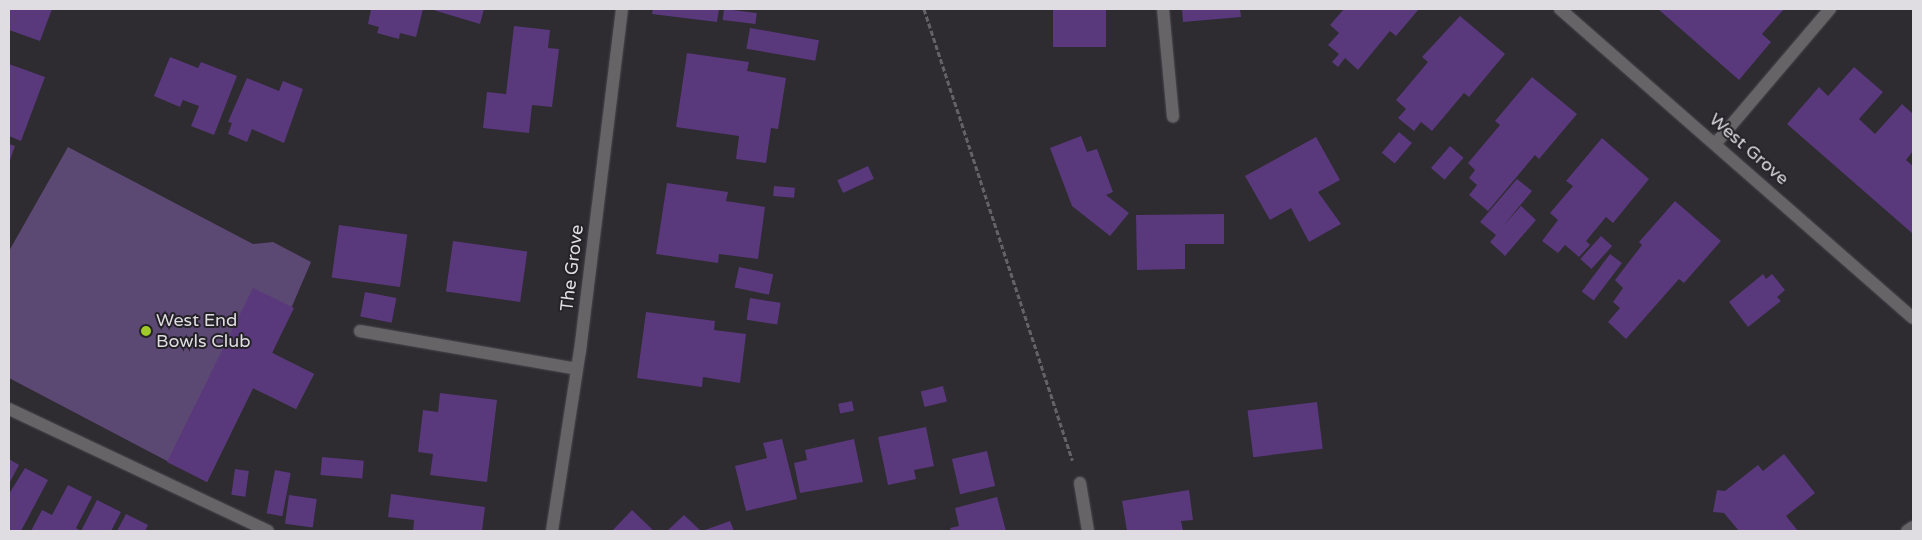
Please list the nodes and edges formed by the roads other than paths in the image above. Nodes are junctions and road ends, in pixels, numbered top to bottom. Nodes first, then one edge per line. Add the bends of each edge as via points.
1 (622, 9) edge
2 (1163, 9) edge
3 (1560, 9) edge
4 (1830, 9) edge
5 (1173, 117) dead end
6 (1716, 143) junction
7 (1913, 318) edge
8 (360, 331) dead end
9 (577, 369) junction
10 (9, 409) edge
11 (1080, 483) road end
12 (1913, 527) edge
13 (268, 531) edge
14 (552, 531) edge
15 (1088, 531) edge
16 (1907, 531) edge

1 - 9 street, The Grove
2 - 5 street
3 - 6 street, West Grove
4 - 6 street
6 - 7 street, West Grove
8 - 9 street
9 - 14 street, The Grove
10 - 13 street
11 - 15 street
12 - 16 street

